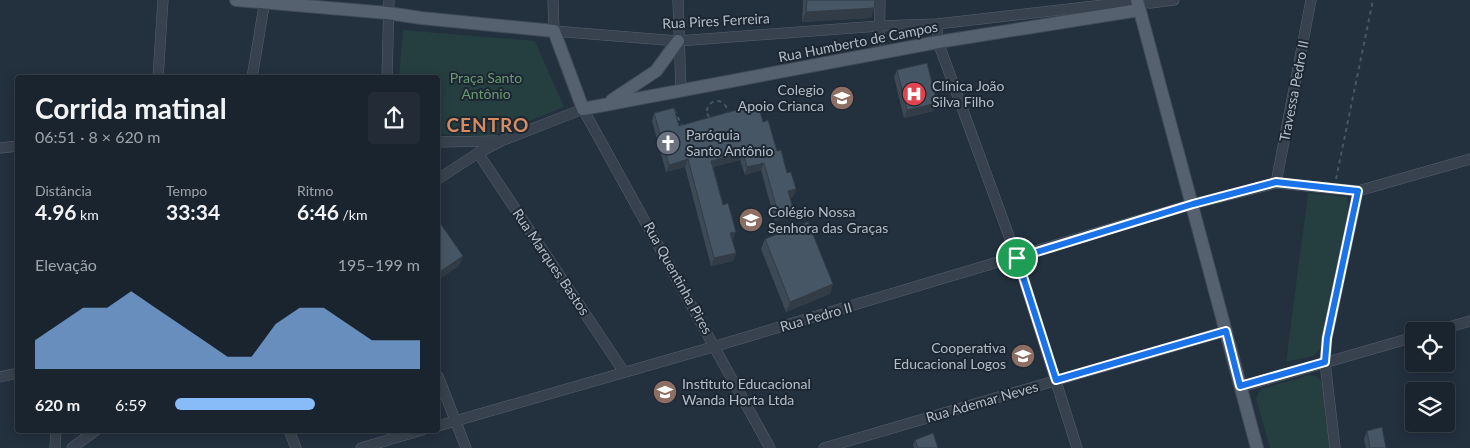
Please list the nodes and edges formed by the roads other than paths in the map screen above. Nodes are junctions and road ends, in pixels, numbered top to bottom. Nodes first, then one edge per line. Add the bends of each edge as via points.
1 (163, 0) edge
2 (236, 0) edge
3 (553, 0) edge
4 (678, 0) edge
5 (880, 0) edge
6 (1174, 0) edge
7 (1311, 0) edge
8 (265, 1) edge
9 (1141, 4) edge
10 (388, 6) edge
11 (937, 24) junction
12 (879, 26) junction
13 (554, 31) junction
14 (678, 41) junction
15 (938, 42) junction
16 (879, 54) junction
17 (158, 75) edge
18 (253, 75) edge
19 (387, 75) edge
20 (681, 91) junction
21 (604, 105) junction
22 (583, 108) junction
23 (501, 141) junction
24 (440, 142) edge
25 (15, 146) edge
26 (0, 148) edge
27 (478, 153) junction
28 (1470, 159) edge
29 (440, 178) edge
30 (1276, 182) junction
31 (1358, 191) junction
32 (1193, 204) junction
33 (1017, 258) junction
34 (1470, 321) edge
35 (1455, 325) edge
36 (1226, 331) junction
37 (1405, 340) edge
38 (716, 346) junction
39 (1325, 362) junction
40 (624, 372) junction
41 (15, 374) edge
42 (0, 378) edge
43 (1056, 380) junction
44 (440, 381) edge
45 (1240, 386) junction
46 (456, 420) junction
47 (440, 425) edge
48 (56, 433) edge
49 (92, 433) edge
50 (290, 433) edge
51 (412, 433) edge
52 (55, 448) edge
53 (72, 448) edge
54 (296, 448) edge
55 (361, 448) edge
56 (466, 448) edge
57 (770, 448) edge
58 (824, 448) edge
59 (1077, 448) edge
60 (1257, 448) edge
61 (1335, 448) edge

1 - 17 street
2 - 8 main road, Rua Pires Ferreira
3 - 13 street
4 - 14 street
5 - 12 street
6 - 9 street, Rua Pires Ferreira
7 - 30 street, Travessa Pedro II
8 - 10 main road, Rua Pires Ferreira
8 - 18 street
9 - 11 street, Rua Pires Ferreira
9 - 15 main road, Rua Humberto de Campos
9 - 32 main road
10 - 13 main road, Rua Pires Ferreira via 421,18
10 - 19 street
11 - 12 street, Rua Pires Ferreira
11 - 15 street
12 - 14 street, Rua Pires Ferreira
12 - 16 street
13 - 14 street, Rua Pires Ferreira
13 - 22 main road
14 - 20 street
14 - 21 main road via 656,71
15 - 16 main road, Rua Humberto de Campos
15 - 33 street
16 - 20 main road, Rua Humberto de Campos
20 - 21 main road, Rua Humberto de Campos
21 - 22 main road, Rua Humberto de Campos
22 - 23 street
22 - 38 street, Rua Quentinha Pires
23 - 24 street
23 - 27 street
25 - 26 street
27 - 29 street
27 - 40 street, Rua Marques Bastos
28 - 31 street
30 - 31 street
30 - 32 street, Rua Pedro II
31 - 39 street via 1327,338
32 - 33 street, Rua Pedro II
32 - 36 main road
33 - 38 street, Rua Pedro II
33 - 43 street
34 - 35 street
36 - 43 street, Rua Ademar Neves
36 - 45 main road
37 - 39 street
38 - 40 street, Rua Pedro II
38 - 57 street, Rua Quentinha Pires
39 - 45 street
39 - 61 street
40 - 46 street, Rua Pedro II
41 - 42 street
43 - 58 street, Rua Ademar Neves
43 - 59 street
44 - 46 street
45 - 60 main road
46 - 47 street, Rua Pedro II
46 - 56 street
48 - 52 street
49 - 53 street
50 - 54 street
51 - 55 street

